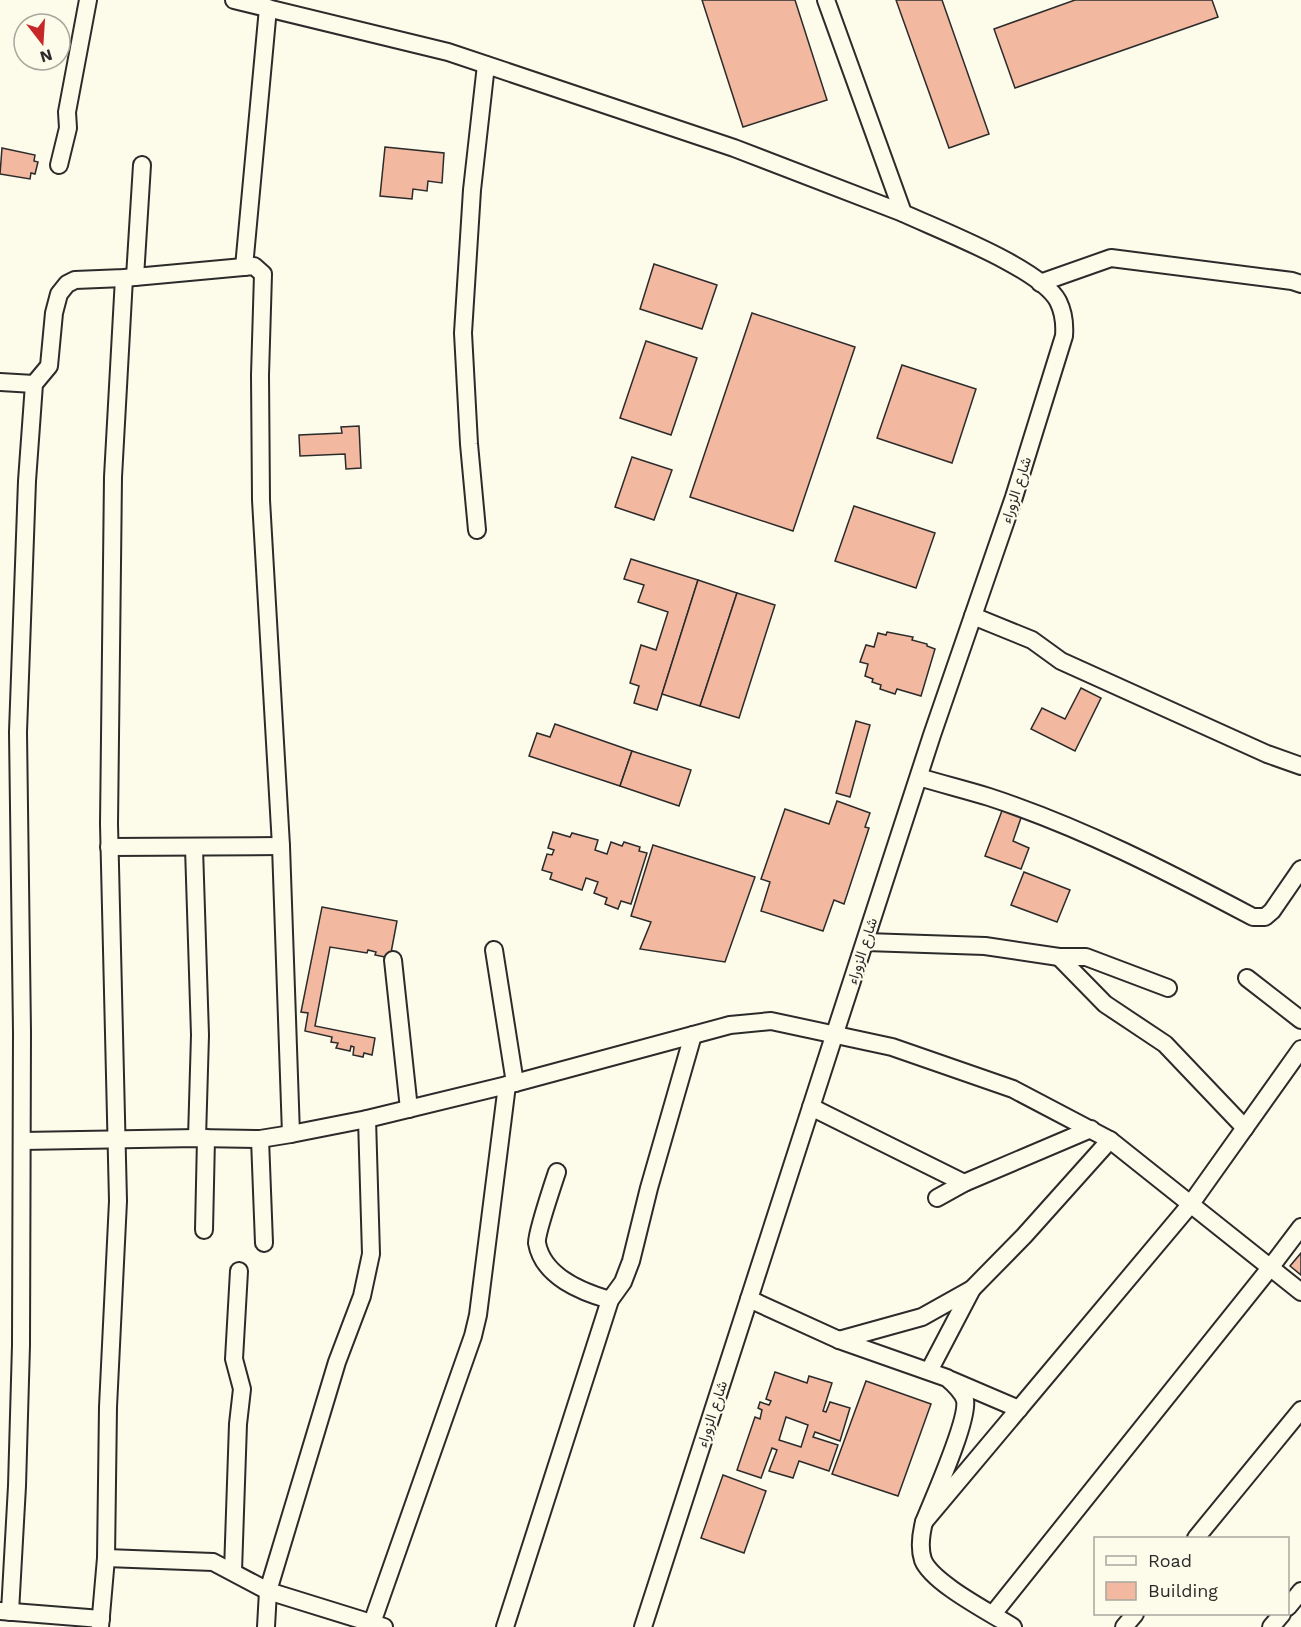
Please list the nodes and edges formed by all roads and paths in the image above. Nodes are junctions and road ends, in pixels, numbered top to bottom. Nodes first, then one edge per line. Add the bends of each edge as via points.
1 (88, 0) edge
2 (234, 0) edge
3 (826, 0) edge
4 (268, 8) junction
5 (486, 65) junction
6 (59, 165) dead end
7 (142, 165) dead end
8 (903, 213) junction
9 (244, 267) junction
10 (129, 277) junction
11 (1040, 283) junction
12 (1301, 284) edge
13 (0, 382) edge
14 (34, 384) junction
15 (477, 530) dead end
16 (973, 616) junction
17 (1301, 766) edge
18 (919, 777) junction
19 (281, 846) junction
20 (110, 847) junction
21 (194, 848) junction
22 (1301, 869) edge
23 (866, 942) junction
24 (494, 950) dead end
25 (1059, 957) junction
26 (393, 960) dead end
27 (1247, 978) dead end
28 (1168, 988) dead end
29 (1301, 1020) edge
30 (835, 1034) junction
31 (693, 1035) junction
32 (1301, 1048) edge
33 (511, 1084) junction
34 (811, 1107) junction
35 (409, 1109) junction
36 (368, 1119) junction
37 (1245, 1128) junction
38 (1091, 1129) junction
39 (291, 1134) junction
40 (202, 1138) junction
41 (260, 1139) junction
42 (116, 1140) junction
43 (1110, 1140) junction
44 (22, 1141) junction
45 (556, 1172) dead end
46 (964, 1183) junction
47 (937, 1198) dead end
48 (1190, 1205) junction
49 (1301, 1227) edge
50 (204, 1230) dead end
51 (264, 1243) dead end
52 (1270, 1268) junction
53 (239, 1271) dead end
54 (972, 1288) junction
55 (1301, 1292) edge
56 (749, 1299) junction
57 (610, 1300) junction
58 (839, 1341) junction
59 (929, 1371) junction
60 (948, 1378) junction
61 (1019, 1409) junction
62 (1301, 1410) edge
63 (924, 1522) junction
64 (1199, 1537) edge
65 (106, 1558) junction
66 (233, 1571) junction
67 (268, 1591) junction
68 (1301, 1591) edge
69 (1289, 1605) edge
70 (5, 1611) edge
71 (993, 1614) junction
72 (1135, 1615) edge
73 (1281, 1615) edge
74 (101, 1623) edge
75 (378, 1625) edge
76 (266, 1627) edge
77 (504, 1627) edge
78 (643, 1627) edge
79 (1013, 1627) edge
80 (1124, 1627) edge
81 (1271, 1627) edge

1 - 6 street
2 - 4 street, شارع الزوراء
3 - 8 street
4 - 5 street, شارع الزوراء
4 - 9 street
5 - 8 street, شارع الزوراء via 734,148
5 - 15 street via 472,190 463,333
7 - 10 street
8 - 11 street, شارع الزوراء via 1016,266
9 - 10 street
9 - 19 street via 254,266 263,274 261,500
10 - 14 street via 87,278 67,284 59,294 54,312 49,366
10 - 20 street via 113,477
11 - 12 street via 1111,258
11 - 16 street, شارع الزوراء via 1057,299 1065,317 1064,336
13 - 14 street
14 - 44 street via 18,732
16 - 17 street via 1032,640 1061,662
16 - 18 street, شارع الزوراء
18 - 22 street via 990,797 1055,822 1173,874 1253,917 1264,917 1272,911
18 - 23 street, شارع الزوراء
19 - 21 street
19 - 39 street
20 - 21 street
20 - 42 street
21 - 40 street
23 - 25 street via 985,946
23 - 30 street, شارع الزوراء
24 - 33 street
25 - 28 street via 1086,957
25 - 37 street via 1105,1004 1166,1044
26 - 35 street
27 - 29 street
30 - 31 street via 771,1020 730,1024
30 - 34 street, شارع الزوراء
30 - 38 street via 892,1047 1013,1089
31 - 33 street
31 - 57 street via 631,1261
32 - 37 street
33 - 35 street
33 - 75 street via 478,1315
34 - 46 street
34 - 56 street, شارع الزوراء
35 - 36 street
36 - 39 street
36 - 67 street via 371,1254 363,1296 337,1362
37 - 48 street
38 - 43 street
38 - 46 street
39 - 41 street
40 - 41 street
40 - 42 street
40 - 50 street
41 - 51 street
42 - 44 street
42 - 65 street via 118,1201 108,1407
43 - 48 street
43 - 54 street
44 - 70 street via 17,1486
45 - 57 street via 537,1242 543,1259 555,1275 587,1293
46 - 47 street
48 - 52 street
48 - 61 street
49 - 52 street
52 - 55 street
52 - 71 street
53 - 66 street via 234,1359 242,1389
54 - 58 street via 922,1317
54 - 59 street
56 - 58 street
56 - 78 street, شارع الزوراء
57 - 77 street
58 - 59 street
59 - 60 street
60 - 61 street
60 - 63 street via 964,1399 963,1424
61 - 63 street
62 - 64 street
63 - 71 street via 921,1549 930,1571
65 - 66 street via 213,1562
65 - 74 street
66 - 67 street
67 - 75 street
67 - 76 street
68 - 69 street
70 - 74 street
71 - 79 street
72 - 80 street
73 - 81 street

